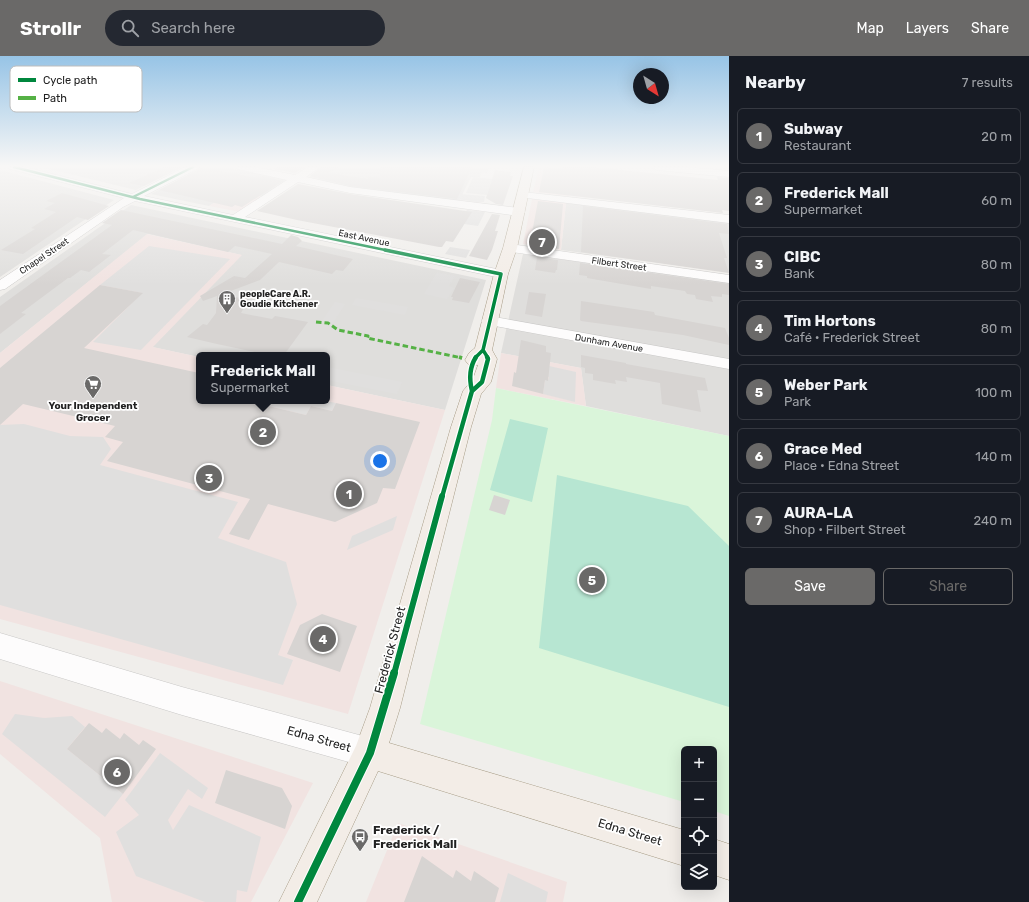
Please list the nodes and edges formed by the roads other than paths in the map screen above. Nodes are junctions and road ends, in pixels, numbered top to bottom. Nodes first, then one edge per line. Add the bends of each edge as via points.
1 (119, 206) edge
2 (177, 206) edge
3 (254, 206) edge
4 (477, 206) edge
5 (520, 206) edge
6 (622, 206) edge
7 (519, 212) junction
8 (234, 219) junction
9 (729, 219) edge
10 (510, 248) junction
11 (501, 274) junction
12 (729, 279) edge
13 (0, 286) edge
14 (489, 321) junction
15 (729, 364) edge
16 (0, 646) edge
17 (370, 753) junction
18 (681, 847) edge
19 (717, 858) edge
20 (729, 862) edge
21 (298, 902) edge

1 - 13 street, Chapel Street
2 - 8 street, East Avenue
3 - 8 street
4 - 7 street
5 - 7 main road, Frederick Street
6 - 9 street
7 - 10 main road, Frederick Street
8 - 11 street, East Avenue
10 - 11 main road, Frederick Street
10 - 12 street, Filbert Street
11 - 14 main road, Frederick Street
14 - 15 street, Dunham Avenue
14 - 17 main road, Frederick Street via 483,350 488,359 484,375 482,382 472,391 385,708
16 - 17 street, Edna Street via 182,701
17 - 18 main road, Edna Street
17 - 21 main road, Frederick Street
19 - 20 main road

